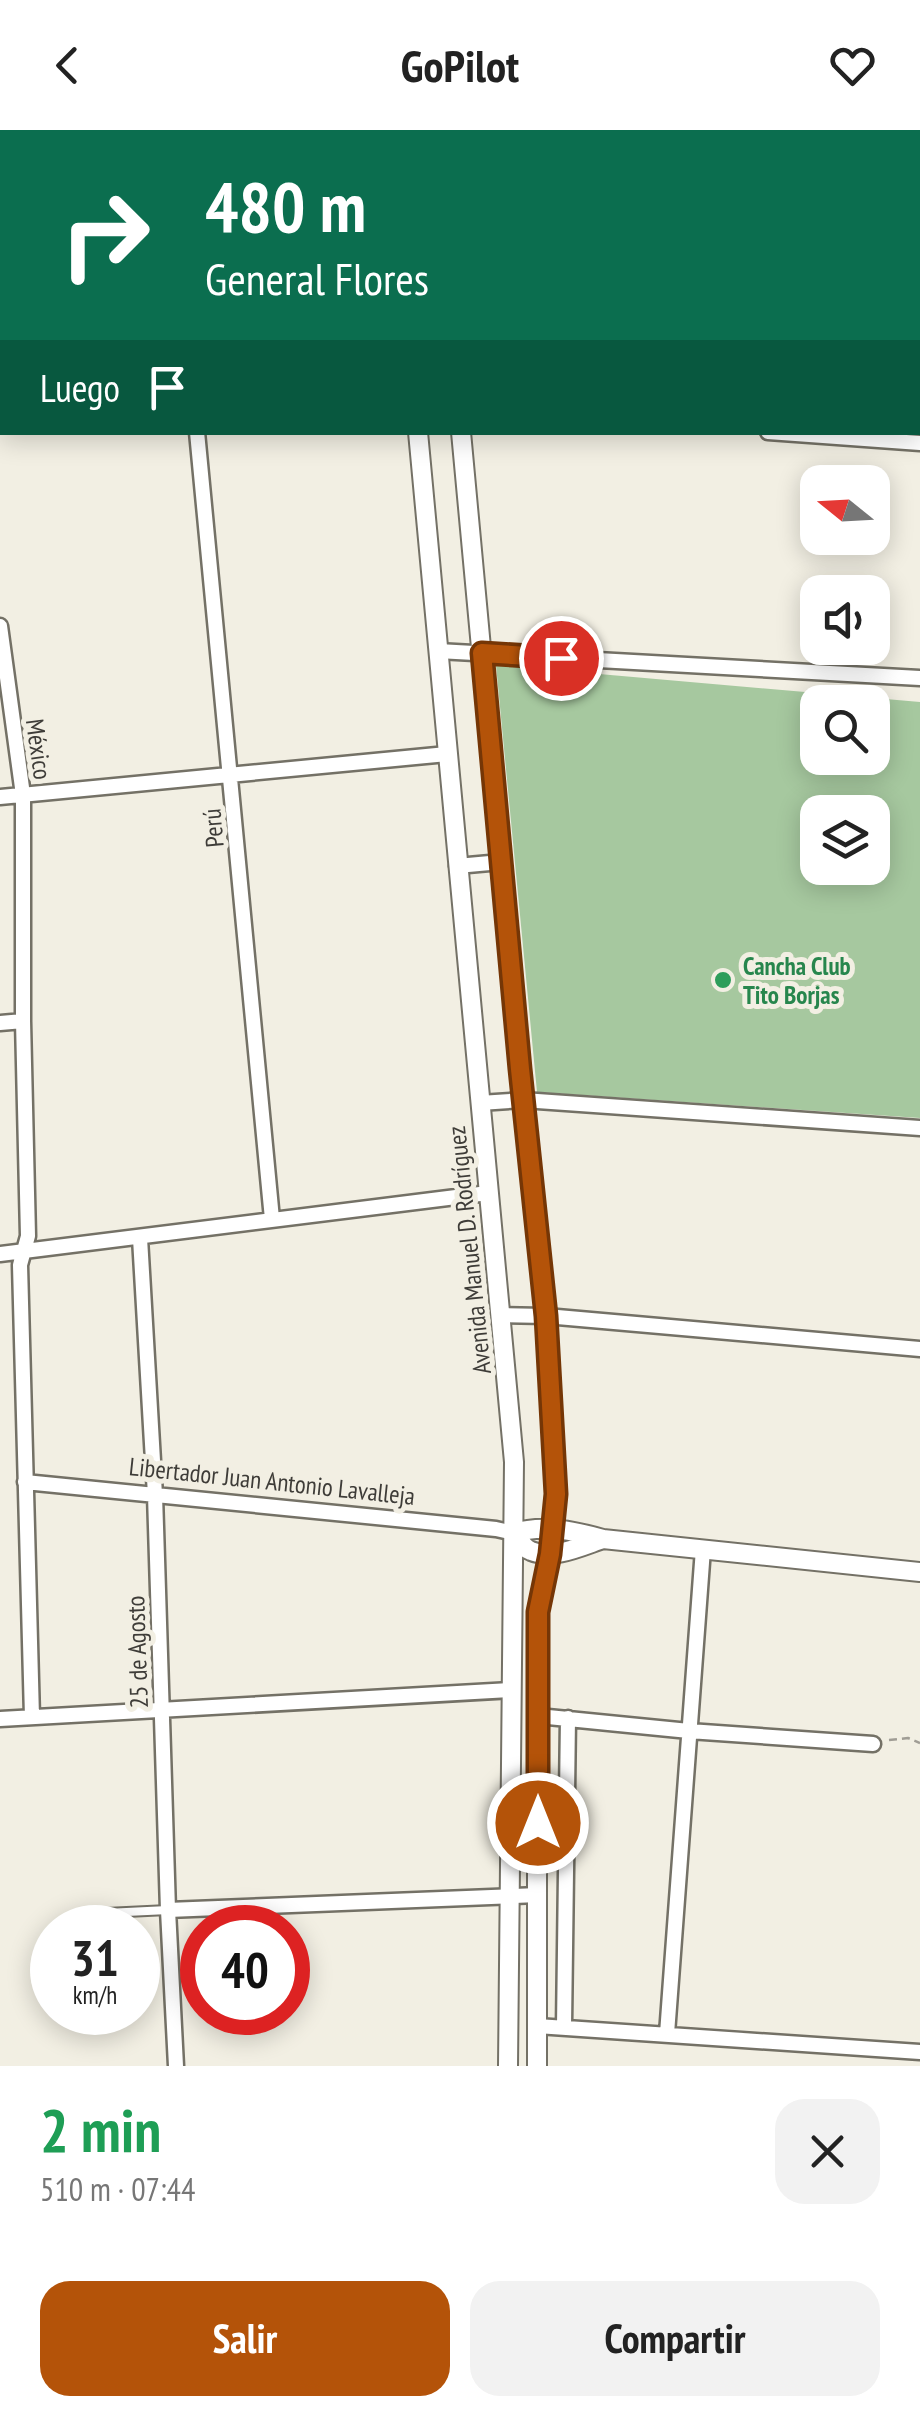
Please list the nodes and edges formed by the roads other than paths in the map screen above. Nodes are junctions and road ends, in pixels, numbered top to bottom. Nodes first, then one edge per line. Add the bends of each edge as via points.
1 (197, 435) edge
2 (418, 435) edge
3 (461, 435) edge
4 (819, 435) edge
5 (920, 444) edge
6 (0, 626) edge
7 (438, 650) junction
8 (482, 653) junction
9 (920, 678) edge
10 (447, 754) junction
11 (231, 774) junction
12 (23, 795) junction
13 (0, 797) edge
14 (501, 862) junction
15 (458, 866) junction
16 (24, 1021) junction
17 (0, 1023) edge
18 (523, 1100) junction
19 (480, 1102) junction
20 (920, 1128) edge
21 (488, 1193) junction
22 (272, 1219) junction
23 (140, 1238) junction
24 (24, 1252) junction
25 (0, 1254) edge
26 (502, 1315) junction
27 (546, 1316) junction
28 (920, 1349) edge
29 (25, 1482) junction
30 (155, 1494) junction
31 (553, 1530) junction
32 (514, 1533) junction
33 (603, 1539) junction
34 (703, 1550) junction
35 (550, 1554) junction
36 (920, 1572) edge
37 (512, 1690) junction
38 (161, 1711) junction
39 (538, 1716) junction
40 (32, 1717) junction
41 (568, 1718) junction
42 (0, 1719) edge
43 (688, 1730) junction
44 (873, 1744) road end
45 (538, 1894) junction
46 (510, 1895) junction
47 (160, 1910) edge
48 (168, 1910) junction
49 (537, 2026) junction
50 (564, 2026) junction
51 (668, 2034) junction
52 (920, 2052) edge
53 (176, 2066) edge
54 (508, 2066) edge
55 (537, 2066) edge

1 - 11 street, Perú
2 - 7 street, Avenida Manuel D. Rodríguez
3 - 8 street
4 - 5 street
6 - 12 street, México
7 - 8 street
7 - 10 street, Avenida Manuel D. Rodríguez
8 - 9 street
8 - 14 street
10 - 11 street
10 - 15 street, Avenida Manuel D. Rodríguez
11 - 12 street
11 - 22 street, Perú
12 - 13 street
12 - 16 street, México
14 - 15 street
14 - 18 street
15 - 19 street, Avenida Manuel D. Rodríguez
16 - 17 street
16 - 24 street, México
18 - 19 street
18 - 20 street
18 - 27 street
19 - 21 street, Avenida Manuel D. Rodríguez
21 - 22 street
21 - 26 street, Avenida Manuel D. Rodríguez
22 - 23 street
23 - 24 street
23 - 30 street, 25 de Agosto
24 - 25 street
24 - 29 street, México
26 - 27 street
26 - 32 street, Avenida Manuel D. Rodríguez
27 - 28 street
27 - 31 street
29 - 30 street, Libertador Juan Antonio Lavalleja
29 - 40 street, México
30 - 32 street, Libertador Juan Antonio Lavalleja
30 - 38 street, 25 de Agosto
31 - 32 street, Libertador Juan Antonio Lavalleja
31 - 33 street, Libertador Juan Antonio Lavalleja
31 - 35 street
32 - 35 street, Libertador Juan Antonio Lavalleja via 530,1551
32 - 37 street, Avenida Manuel D. Rodríguez
33 - 34 street, Libertador Juan Antonio Lavalleja
33 - 35 street, Libertador Juan Antonio Lavalleja
34 - 36 street, Libertador Juan Antonio Lavalleja
34 - 43 street
35 - 39 street via 538,1612
37 - 38 street
37 - 46 street, Avenida Manuel D. Rodríguez
38 - 40 street
38 - 48 street, 25 de Agosto
39 - 41 street
39 - 45 street
40 - 42 street
41 - 43 street
41 - 50 street
43 - 44 street
43 - 51 street
45 - 46 street
45 - 49 street
46 - 48 street
46 - 54 street, Avenida Manuel D. Rodríguez
47 - 48 lane
48 - 53 street, 25 de Agosto
49 - 50 street
49 - 55 street
50 - 51 street
51 - 52 street

